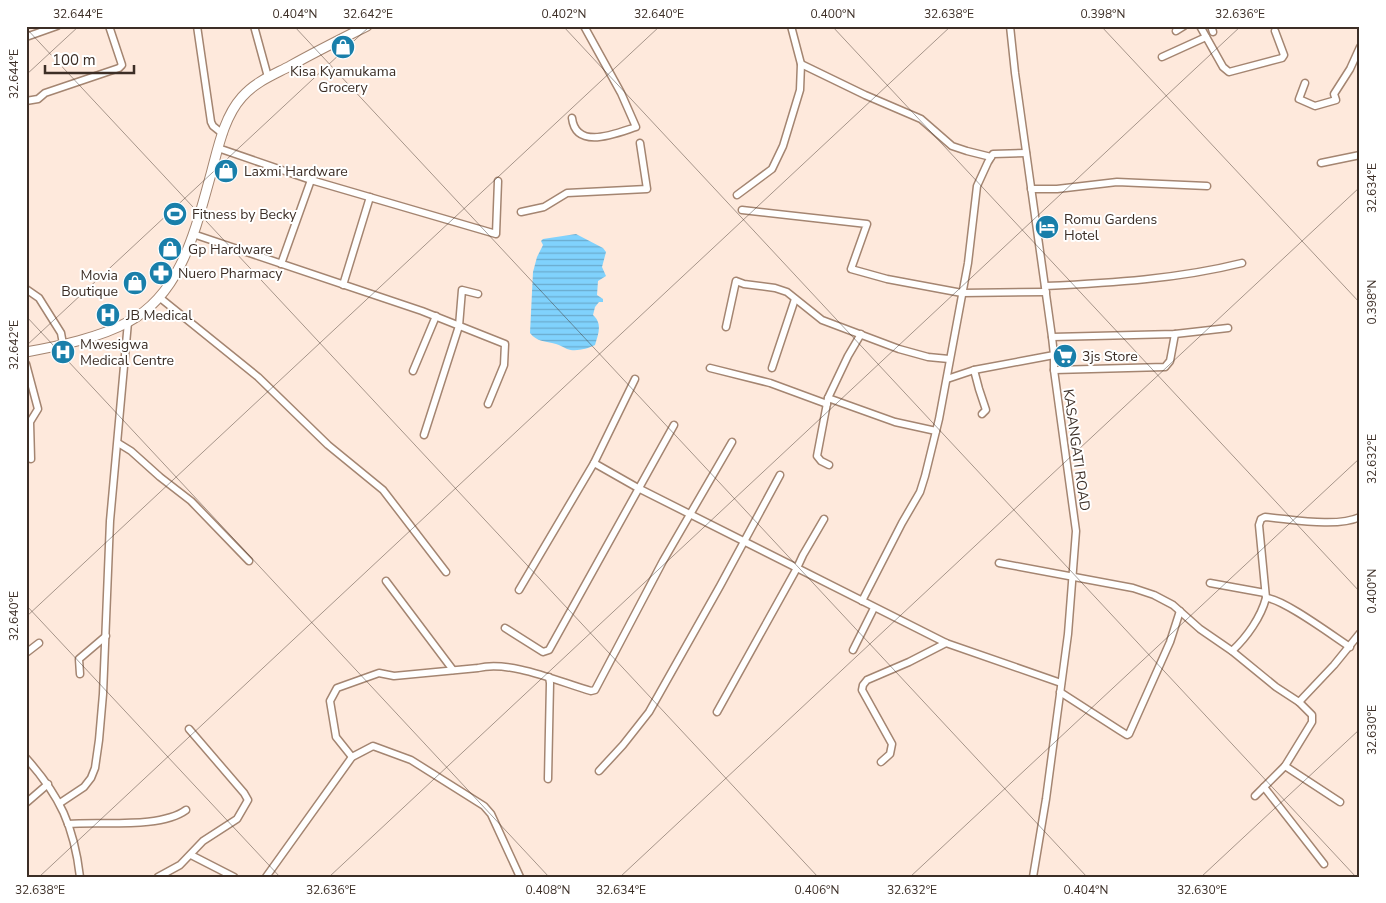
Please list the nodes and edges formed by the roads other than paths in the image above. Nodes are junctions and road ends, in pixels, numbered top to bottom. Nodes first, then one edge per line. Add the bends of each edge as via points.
1 (57, 26) edge
2 (109, 26) edge
3 (197, 26) edge
4 (254, 26) edge
5 (368, 26) edge
6 (584, 26) edge
7 (791, 26) edge
8 (1010, 26) edge
9 (1184, 26) edge
10 (1202, 27) edge
11 (1176, 31) dead end
12 (1275, 31) dead end
13 (26, 36) edge
14 (1206, 37) junction
15 (1360, 47) edge
16 (1162, 57) dead end
17 (801, 64) junction
18 (268, 77) junction
19 (1305, 83) dead end
20 (26, 101) edge
21 (572, 118) dead end
22 (223, 134) junction
23 (640, 143) dead end
24 (218, 148) junction
25 (1026, 153) junction
26 (1360, 155) edge
27 (991, 156) junction
28 (1321, 163) dead end
29 (311, 180) junction
30 (498, 181) dead end
31 (1207, 186) dead end
32 (1031, 189) junction
33 (737, 195) dead end
34 (370, 197) junction
35 (742, 210) dead end
36 (521, 212) dead end
37 (193, 234) junction
38 (1242, 263) dead end
39 (281, 264) junction
40 (343, 285) junction
41 (26, 289) edge
42 (1045, 289) junction
43 (962, 293) junction
44 (478, 294) dead end
45 (159, 298) junction
46 (795, 299) junction
47 (436, 316) junction
48 (128, 322) junction
49 (459, 326) junction
50 (726, 327) dead end
51 (1228, 328) dead end
52 (861, 334) junction
53 (1175, 334) junction
54 (1052, 337) junction
55 (63, 344) junction
56 (26, 352) edge
57 (1054, 355) junction
58 (950, 359) junction
59 (26, 364) edge
60 (710, 368) dead end
61 (772, 368) dead end
62 (974, 370) junction
63 (1054, 370) junction
64 (413, 371) dead end
65 (635, 379) dead end
66 (946, 379) junction
67 (828, 401) junction
68 (488, 404) dead end
69 (982, 414) dead end
70 (674, 425) dead end
71 (936, 431) junction
72 (424, 435) dead end
73 (732, 442) dead end
74 (118, 443) junction
75 (31, 459) dead end
76 (594, 462) junction
77 (829, 465) dead end
78 (780, 475) dead end
79 (638, 488) junction
80 (691, 515) junction
81 (1360, 518) edge
82 (824, 519) dead end
83 (744, 542) junction
84 (249, 561) dead end
85 (999, 563) dead end
86 (797, 568) junction
87 (446, 572) dead end
88 (1072, 576) junction
89 (386, 581) dead end
90 (1210, 583) dead end
91 (519, 590) dead end
92 (1266, 595) junction
93 (862, 601) junction
94 (874, 608) junction
95 (1180, 611) junction
96 (505, 628) dead end
97 (1360, 633) edge
98 (106, 636) junction
99 (39, 643) dead end
100 (946, 643) junction
101 (1350, 646) junction
102 (853, 650) dead end
103 (1232, 651) junction
104 (26, 653) edge
105 (453, 670) junction
106 (80, 674) dead end
107 (549, 677) junction
108 (1061, 683) junction
109 (1060, 692) junction
110 (1300, 702) junction
111 (717, 712) dead end
112 (188, 729) dead end
113 (352, 757) junction
114 (26, 758) edge
115 (881, 762) dead end
116 (1285, 766) junction
117 (599, 771) dead end
118 (548, 779) dead end
119 (48, 784) junction
120 (1264, 787) junction
121 (1255, 796) dead end
122 (1340, 802) dead end
123 (26, 803) edge
124 (60, 803) junction
125 (186, 810) dead end
126 (68, 824) junction
127 (191, 855) junction
128 (1324, 864) dead end
129 (80, 877) edge
130 (158, 877) edge
131 (234, 877) edge
132 (266, 877) edge
133 (520, 877) edge
134 (1033, 877) edge

1 - 13 street
2 - 20 street via 122,65 119,68
3 - 22 street via 211,122
4 - 18 street
5 - 18 main road
6 - 21 street via 636,127 597,138 582,134 573,125
7 - 17 street
8 - 25 street, KASANGATI ROAD
9 - 11 street
10 - 14 street
12 - 14 street via 1284,55 1282,58 1231,72 1224,70
14 - 16 street
15 - 19 street via 1334,94 1336,100 1315,106 1299,99
17 - 27 street via 921,119 952,146
17 - 33 street via 800,90 783,146 772,169
18 - 22 main road via 242,97
22 - 24 main road
23 - 36 street via 646,189 567,193 544,206
24 - 29 street
24 - 37 main road
25 - 27 street
25 - 32 street, KASANGATI ROAD
26 - 28 street
27 - 43 street via 977,186
29 - 34 street
29 - 39 street
30 - 34 street via 496,234
31 - 32 street via 1117,182
32 - 42 street, KASANGATI ROAD
34 - 40 street
35 - 43 street via 867,224 851,269
37 - 39 street
37 - 45 main road via 174,277
38 - 42 street via 1215,270
39 - 40 street
40 - 47 street
41 - 55 street via 48,310 61,333
42 - 43 street
42 - 54 street, KASANGATI ROAD
43 - 58 street
44 - 49 street via 462,290
45 - 48 main road
45 - 87 street via 258,378 328,445 383,490
46 - 50 street via 775,288 736,281
46 - 52 street via 822,320
46 - 61 street
47 - 49 street
47 - 64 street
48 - 55 main road
48 - 74 street
49 - 68 street via 505,344 504,365
49 - 72 street
51 - 53 street
52 - 58 street via 899,349
52 - 67 street
53 - 54 street
53 - 63 street via 1170,361 1165,367
54 - 57 street, KASANGATI ROAD
55 - 56 main road
57 - 62 street
57 - 63 street, KASANGATI ROAD
58 - 66 street
59 - 75 street via 38,409 30,422
60 - 67 street
62 - 66 street
62 - 69 street via 986,410
63 - 88 street, KASANGATI ROAD via 1076,532
65 - 76 street
66 - 71 street
67 - 71 street
67 - 77 street via 817,456
70 - 79 street
71 - 93 street via 920,492
73 - 80 street
74 - 84 street via 191,501
74 - 98 street via 110,521
76 - 79 street
76 - 91 street
78 - 83 street
79 - 80 street
79 - 96 street via 549,650 543,652
80 - 83 street
80 - 107 street via 663,561 596,689 591,691
81 - 92 street via 1320,522 1263,517 1259,524
82 - 86 street
83 - 86 street
83 - 117 street via 649,712
85 - 88 street
86 - 93 street
86 - 111 street
88 - 95 street via 1140,591 1168,602
88 - 108 street, KASANGATI ROAD
89 - 105 street
90 - 92 street
92 - 101 street
92 - 103 street via 1253,624
93 - 94 street
94 - 100 street
94 - 102 street
95 - 103 street
95 - 109 street via 1130,734
97 - 101 street
98 - 106 street via 82,655
98 - 124 street via 104,694 95,768 84,787
99 - 104 street
100 - 108 street
100 - 115 street via 867,680 863,685 862,690 892,744 890,754
101 - 110 street
103 - 110 street
105 - 107 street via 489,665
105 - 113 street via 394,676 379,672 337,688 330,701 336,737
107 - 118 street
108 - 109 street, KASANGATI ROAD
109 - 134 street, KASANGATI ROAD
110 - 116 street via 1312,715 1312,722
112 - 127 street via 248,800 237,819 204,841
113 - 132 street
113 - 133 street via 373,746 426,768 484,806 491,814
114 - 119 street
116 - 120 street
116 - 122 street
119 - 123 street
119 - 124 street
120 - 121 street
120 - 128 street
124 - 126 street
125 - 126 street via 177,816 134,823
126 - 129 street
127 - 130 street
127 - 131 street

